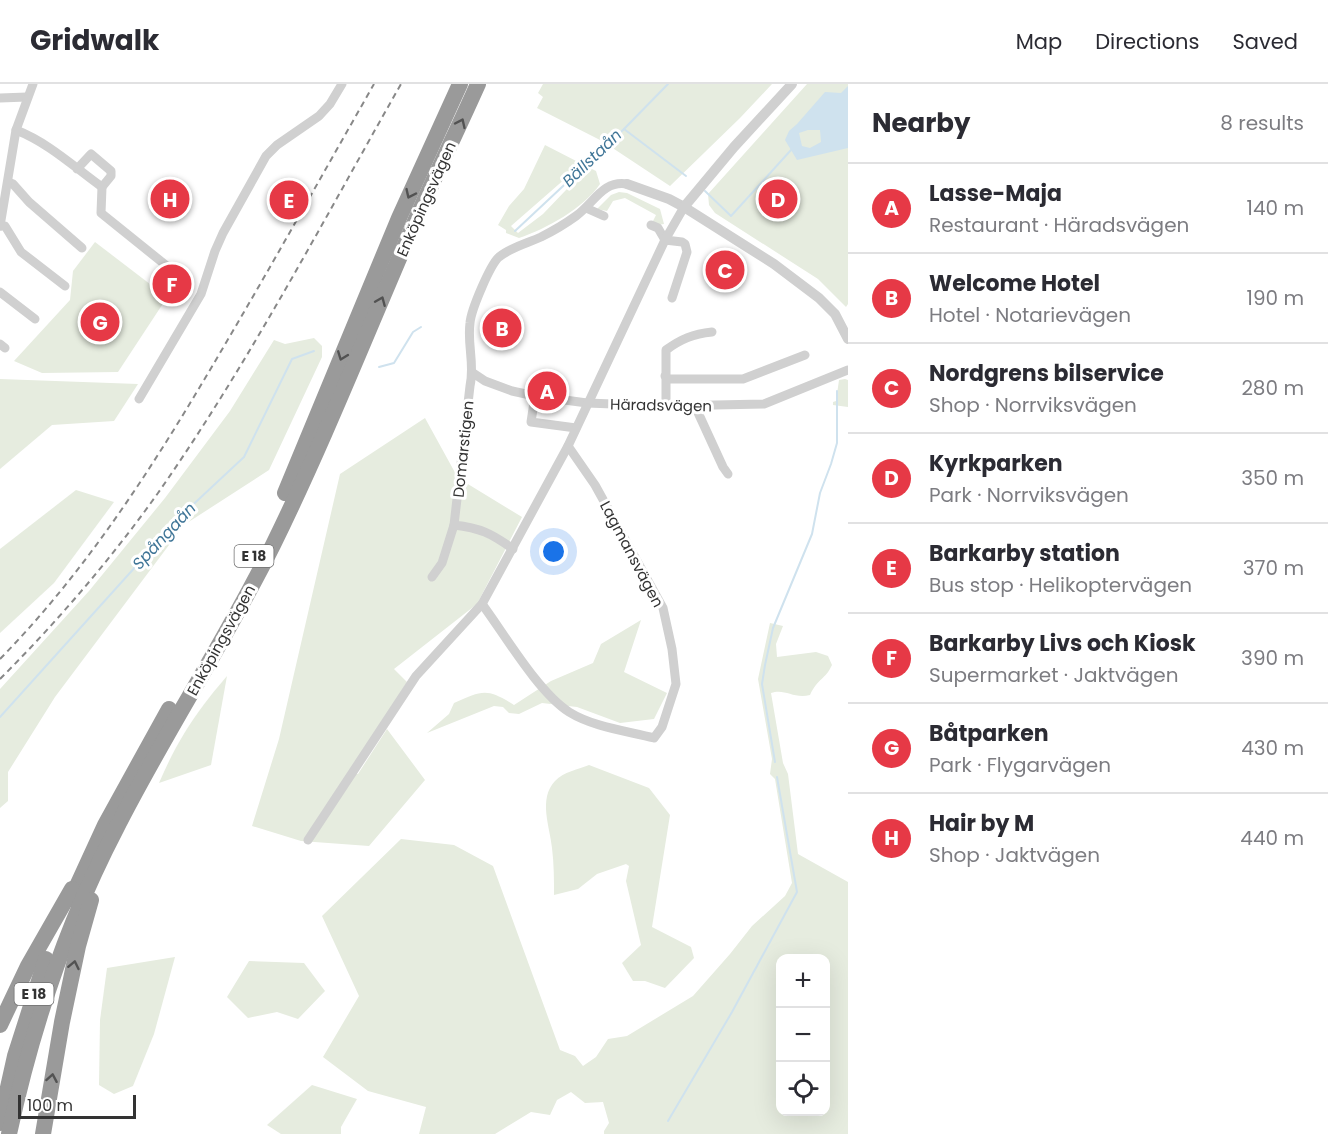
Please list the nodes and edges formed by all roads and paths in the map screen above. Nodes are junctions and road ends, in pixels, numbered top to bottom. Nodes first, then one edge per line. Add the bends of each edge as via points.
1 (33, 84) edge
2 (342, 84) edge
3 (460, 84) edge
4 (478, 84) edge
5 (792, 84) edge
6 (27, 97) junction
7 (0, 98) edge
8 (16, 130) junction
9 (76, 169) junction
10 (8, 182) junction
11 (627, 184) joint
12 (102, 187) junction
13 (684, 207) junction
14 (586, 208) junction
15 (604, 216) dead end
16 (651, 225) dead end
17 (0, 226) edge
18 (665, 240) junction
19 (82, 248) dead end
20 (178, 275) dead end
21 (65, 286) dead end
22 (0, 292) edge
23 (672, 298) dead end
24 (35, 319) dead end
25 (712, 332) dead end
26 (848, 339) edge
27 (805, 355) dead end
28 (848, 370) edge
29 (473, 373) junction
30 (665, 376) junction
31 (535, 396) junction
32 (139, 399) dead end
33 (587, 403) junction
34 (666, 406) junction
35 (695, 406) junction
36 (576, 428) junction
37 (568, 446) junction
38 (728, 474) dead end
39 (454, 525) junction
40 (513, 549) junction
41 (432, 578) dead end
42 (482, 604) junction
43 (115, 830) junction
44 (308, 840) dead end
45 (83, 870) junction
46 (0, 1024) edge
47 (0, 1123) edge
48 (9, 1134) edge
49 (43, 1134) edge

1 - 6 street
2 - 32 street via 319,116 271,150 215,251 201,294
3 -> 45 highway, Enköpingsvägen / E 18 via 262,541
43 -> 4 highway, Enköpingsvägen / E 18 via 273,546
5 - 13 street
6 - 7 street
6 - 8 street
8 - 9 street via 43,142
8 - 10 street
9 - 12 street
9 - 12 street via 91,154 111,171
10 - 17 street
10 - 19 street
11 - 13 street
11 - 14 street, Domarstigen via 610,184
12 - 20 street via 101,213
13 - 18 street
13 - 26 street via 774,264 819,298 835,314
14 - 15 street
14 - 29 street, Domarstigen via 562,226 513,249 494,263 471,316
16 - 18 street via 658,228
17 - 21 street via 5,226 21,252
18 - 23 street via 682,242 687,252
18 - 33 street
22 - 24 street
25 - 30 street via 697,333 666,350
27 - 30 street via 743,379
28 - 35 street, Häradsvägen via 764,404
29 - 31 street, Häradsvägen via 485,381
29 - 39 street, Domarstigen
30 - 34 street
31 - 33 street, Häradsvägen
31 - 36 street via 531,422
33 - 34 street, Häradsvägen
33 - 36 street
34 - 35 street, Häradsvägen
35 - 38 street
36 - 37 street
37 - 40 street
37 - 42 street, Lagmansvägen via 595,485 663,609 676,684 662,727 654,738 593,722 570,712 548,695
39 - 40 street via 477,528
39 - 41 street, Domarstigen via 442,563
40 - 42 street
42 - 44 street via 416,676
43 - 48 highway, Enköpingsvägen / E 18 via 74,916 52,978 32,1039
49 -> 43 highway via 78,946
45 - 46 highway
45 - 47 highway, Enköpingsvägen / E 18 via 31,1002

